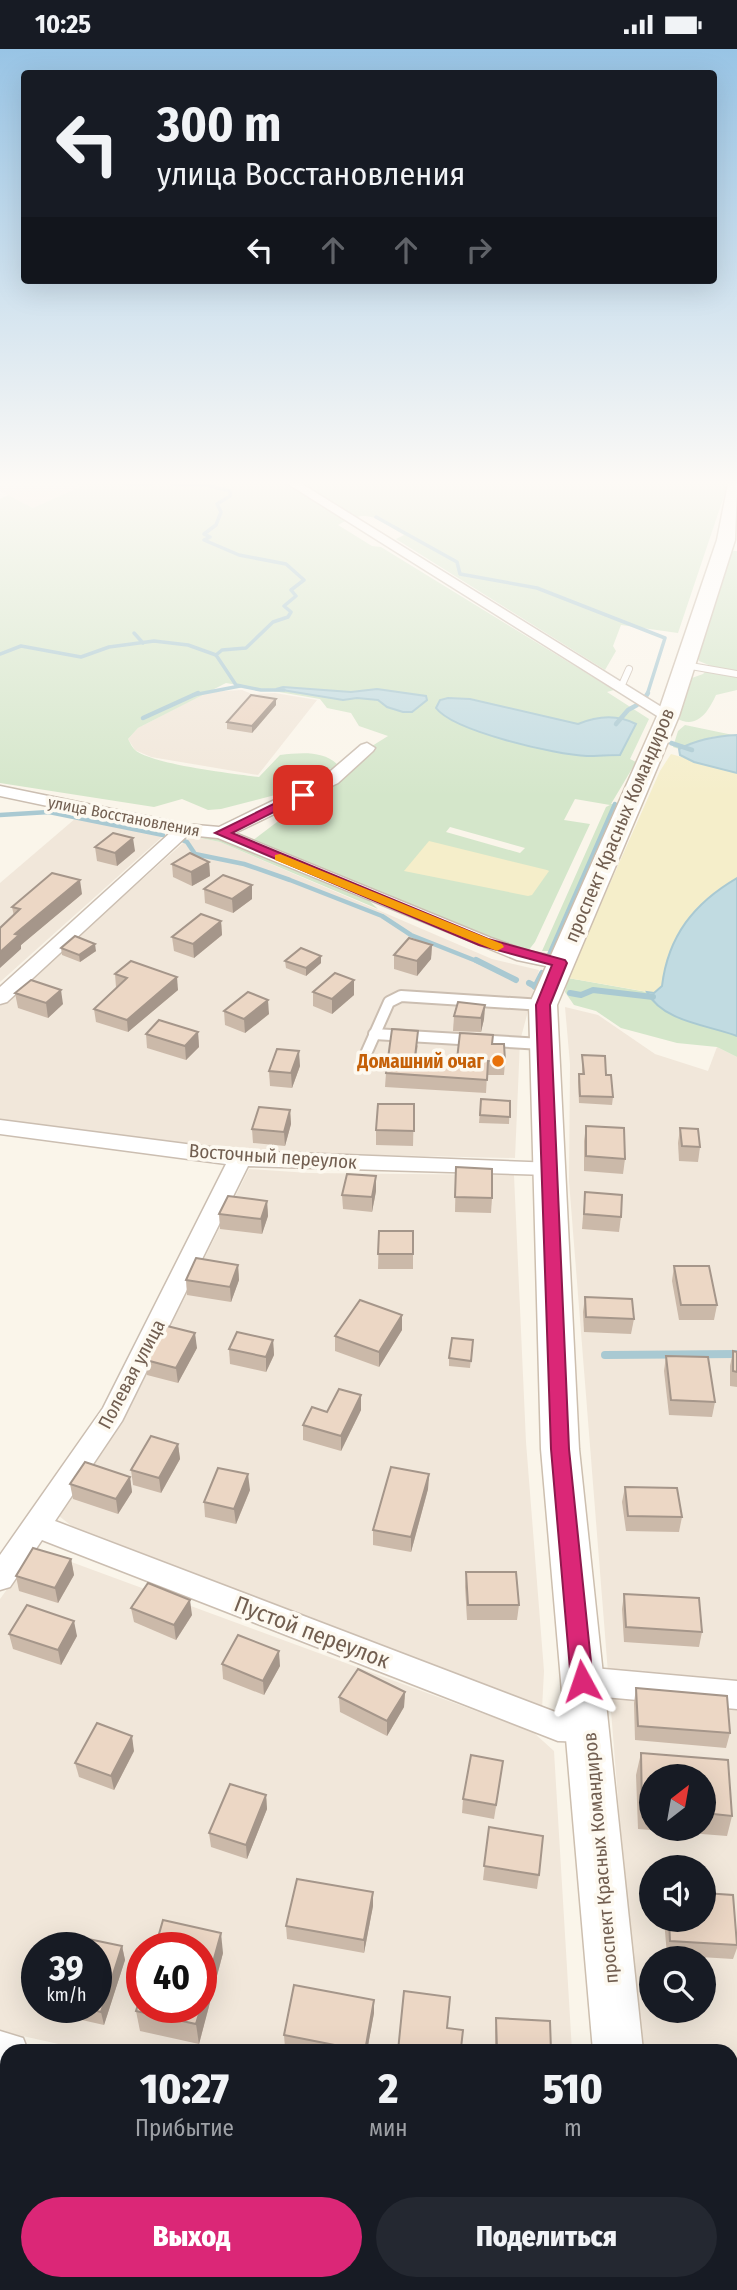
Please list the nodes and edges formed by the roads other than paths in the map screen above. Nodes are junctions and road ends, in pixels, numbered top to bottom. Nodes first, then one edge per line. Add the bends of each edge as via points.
1 (462, 589) edge
2 (714, 589) edge
3 (685, 665) junction
4 (629, 669) dead end
5 (737, 674) edge
6 (621, 687) junction
7 (668, 716) junction
8 (367, 748) dead end
9 (0, 791) edge
10 (184, 829) junction
11 (221, 833) junction
12 (560, 963) junction
13 (0, 998) edge
14 (543, 1005) junction
15 (374, 1034) junction
16 (544, 1044) junction
17 (365, 1056) dead end
18 (0, 1127) edge
19 (240, 1158) junction
20 (548, 1168) junction
21 (38, 1526) junction
22 (0, 1578) edge
23 (582, 1681) junction
24 (737, 1695) edge
25 (587, 1728) junction
26 (617, 2044) edge

1 - 6 street
2 - 3 street, проспект Красных Командиров
3 - 5 lane
3 - 7 street, проспект Красных Командиров
4 - 6 lane
6 - 7 street
7 - 12 street, проспект Красных Командиров
8 - 11 street via 332,779
9 - 10 street, улица Восстановления
10 - 11 street, улица Восстановления
10 - 13 street
11 - 12 street, улица Восстановления via 484,942
12 - 14 street, проспект Красных Командиров
14 - 15 lane via 401,996 389,1002
14 - 16 street, проспект Красных Командиров
15 - 16 lane
15 - 17 lane
16 - 20 street, проспект Красных Командиров
18 - 19 street, Восточный переулок
19 - 20 street, Восточный переулок
19 - 21 street, Полевая улица via 113,1414
20 - 23 street, проспект Красных Командиров via 560,1449
21 - 22 street, Полевая улица
21 - 25 street, Пустой переулок via 558,1727
23 - 24 street
23 - 25 street, проспект Красных Командиров
25 - 26 street, проспект Красных Командиров

